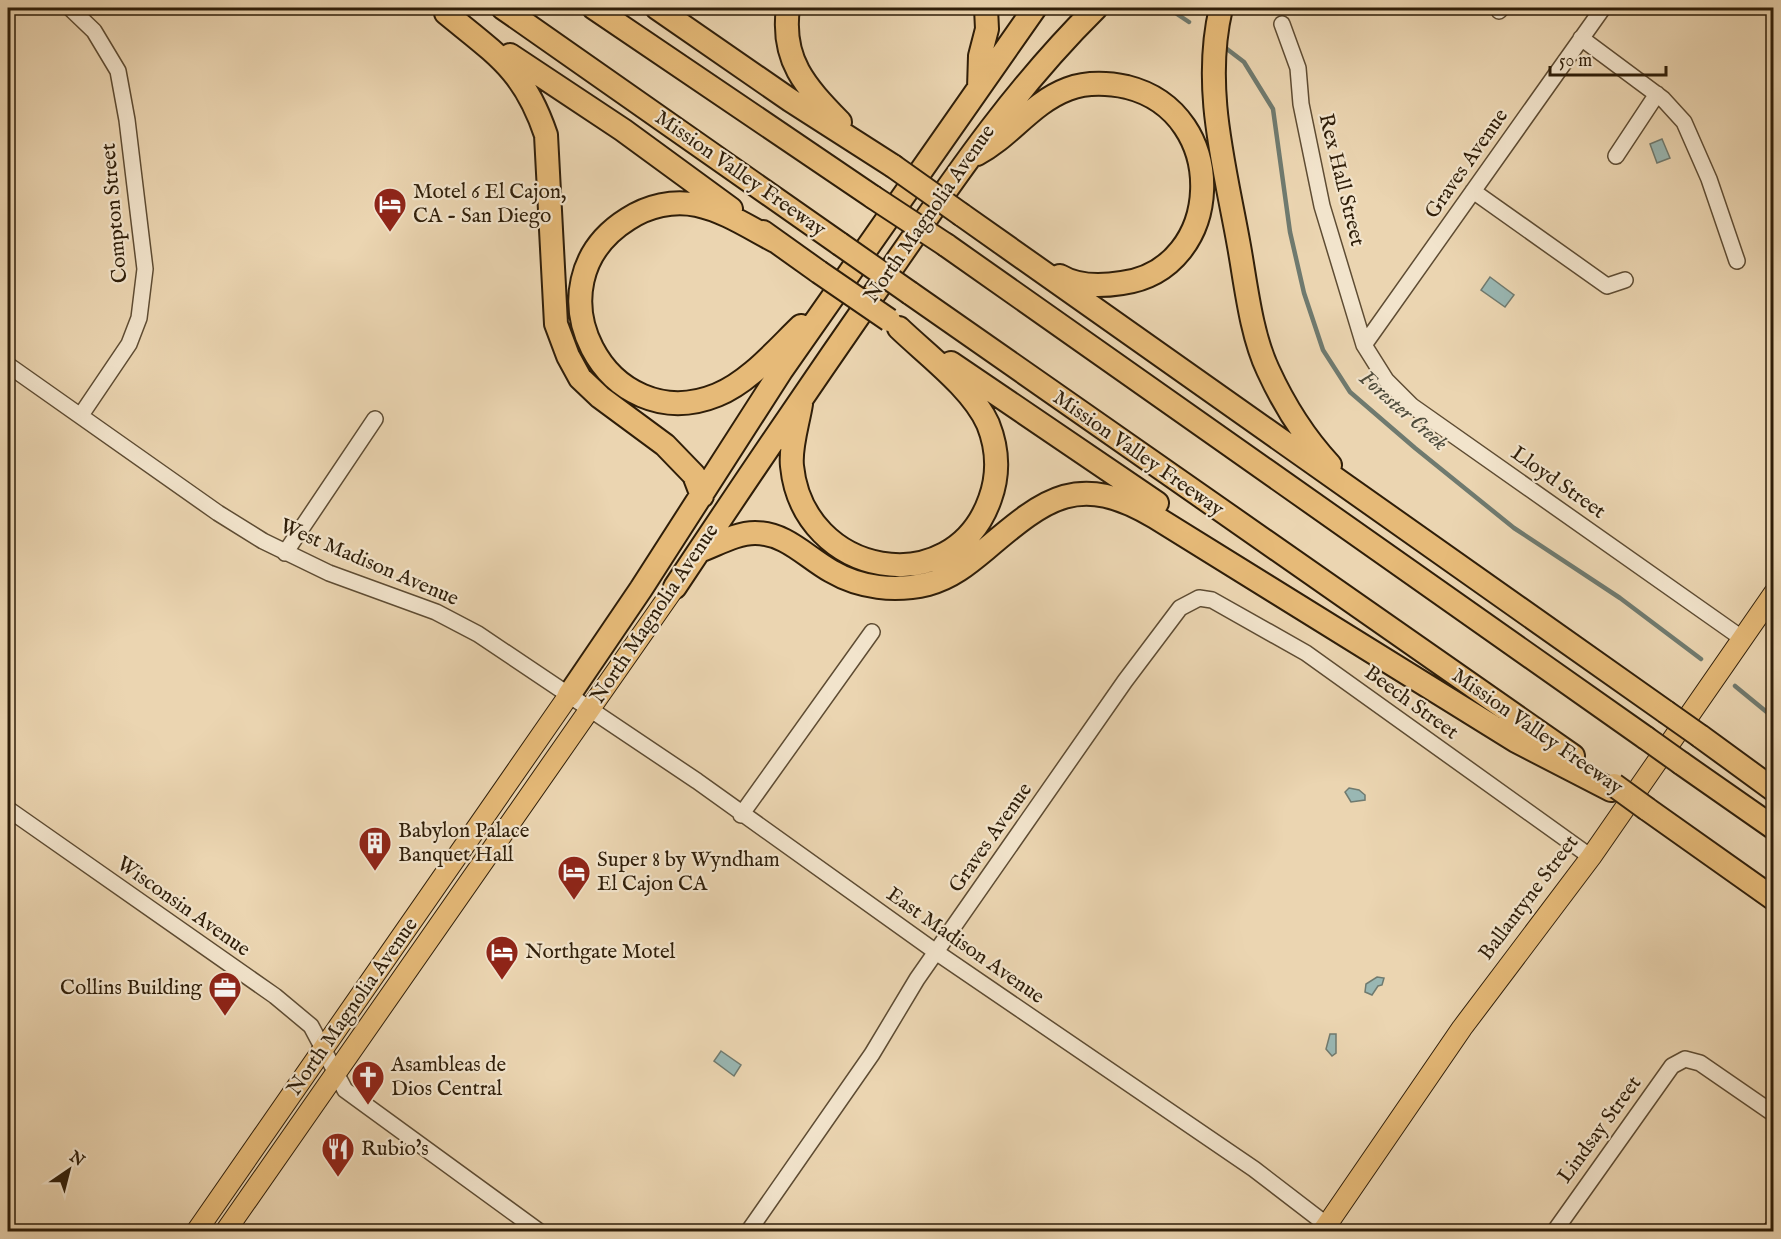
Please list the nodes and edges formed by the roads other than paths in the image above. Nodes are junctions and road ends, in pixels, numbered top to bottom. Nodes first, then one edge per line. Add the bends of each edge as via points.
1 (70, 8) edge
2 (503, 8) edge
3 (594, 8) edge
4 (657, 8) edge
5 (788, 8) edge
6 (986, 8) edge
7 (1035, 8) edge
8 (1096, 8) edge
9 (1221, 8) edge
10 (1603, 8) edge
11 (442, 10) edge
12 (1282, 24) dead end
13 (1581, 38) junction
14 (979, 88) junction
15 (1657, 94) junction
16 (869, 150) junction
17 (1616, 156) dead end
18 (968, 159) junction
19 (1473, 191) junction
20 (998, 239) junction
21 (775, 241) junction
22 (1737, 261) dead end
23 (1625, 280) dead end
24 (831, 299) junction
25 (894, 324) junction
26 (1364, 345) junction
27 (8, 365) edge
28 (803, 395) junction
29 (81, 415) junction
30 (375, 419) dead end
31 (702, 496) junction
32 (1401, 527) junction
33 (699, 551) junction
34 (285, 553) junction
35 (675, 587) joint
36 (1773, 593) edge
37 (1199, 598) joint
38 (1336, 627) junction
39 (872, 632) dead end
40 (1743, 639) junction
41 (569, 695) junction
42 (590, 709) junction
43 (1612, 788) junction
44 (1773, 790) edge
45 (8, 809) edge
46 (741, 815) junction
47 (1773, 828) edge
48 (1591, 857) junction
49 (1773, 899) edge
50 (936, 952) junction
51 (324, 1050) junction
52 (336, 1074) junction
53 (1773, 1114) edge
54 (1773, 1226) edge
55 (1328, 1229) edge
56 (196, 1232) edge
57 (225, 1232) edge
58 (540, 1232) edge
59 (748, 1232) edge
60 (1554, 1232) edge
61 (1769, 1232) edge

1 - 29 street, Compton Street via 94,31 118,71 145,269 139,318 129,344
2 - 43 highway, Mission Valley Freeway, bridge
3 - 47 highway, bridge via 946,245
4 - 16 highway
5 - 16 highway via 787,45 792,63 821,103
6 - 14 highway
7 - 14 highway, North Magnolia Avenue
8 - 18 highway, North Magnolia Avenue via 1023,84
9 - 32 highway via 1214,50 1213,101 1250,306 1266,368 1310,443
10 - 13 street, Graves Avenue
11 - 21 highway via 623,130
11 - 31 highway via 511,68 524,82 537,107 546,135 556,324 568,356 580,378 600,397 665,445 694,475
12 - 26 street, Rex Hall Street via 1298,68 1301,104 1322,206
13 - 15 street
13 - 19 street, Graves Avenue
14 - 24 highway, North Magnolia Avenue
15 - 17 street
15 - 22 street via 1684,122
16 - 20 highway, bridge
18 - 20 highway via 998,143 1045,99 1093,83 1144,92 1167,106 1195,142 1203,182 1197,221 1180,250 1147,275 1108,285 1082,284 1064,279
18 - 28 highway, North Magnolia Avenue
19 - 23 street via 1607,286
19 - 26 street, Graves Avenue
20 - 32 highway
21 - 24 highway via 719,212 696,205 652,207 633,216 604,237 581,285 581,324 592,349 607,371 643,396 668,402 692,401 717,395 745,378
21 - 25 highway, bridge
24 - 31 highway, North Magnolia Avenue
25 - 28 highway via 978,406 993,441 997,477 988,506 980,521 956,545 926,560 893,565 858,558 826,538 803,510 795,485 792,452
25 - 38 highway
26 - 40 street, Lloyd Street via 1386,380 1412,406
27 - 29 street, West Madison Avenue
28 - 33 highway, North Magnolia Avenue
29 - 34 street, West Madison Avenue via 218,513
30 - 34 street
31 - 41 highway, North Magnolia Avenue
32 - 44 highway, bridge
33 - 35 highway, North Magnolia Avenue
33 - 38 highway via 740,535 769,534 786,540 830,571 865,585 917,586 964,567 1040,505 1084,493 1107,495 1131,502
34 - 41 street, West Madison Avenue via 339,578 436,612 478,634
35 - 42 main road, North Magnolia Avenue
36 - 40 main road, Ballantyne Street
37 - 48 street, Beech Street via 1212,600 1306,653
37 - 50 street, Graves Avenue via 1180,608 1125,681
38 - 43 highway via 1516,741
39 - 46 street
40 - 48 main road, Ballantyne Street
41 - 42 street, East Madison Avenue
41 - 51 main road, North Magnolia Avenue
42 - 46 street, East Madison Avenue
42 - 52 main road, North Magnolia Avenue
43 - 49 highway, Mission Valley Freeway, bridge
45 - 51 street, Wisconsin Avenue via 275,996 311,1026
46 - 50 street, East Madison Avenue
48 - 55 main road, Ballantyne Street via 1462,1028
50 - 55 street, East Madison Avenue via 1254,1169
50 - 59 street, Graves Avenue via 872,1054
51 - 52 street, Wisconsin Avenue
51 - 56 main road, North Magnolia Avenue
52 - 57 main road, North Magnolia Avenue
52 - 58 street, Wisconsin Avenue via 345,1090
53 - 60 street, Lindsay Street via 1700,1062 1685,1059 1672,1066
54 - 61 street

